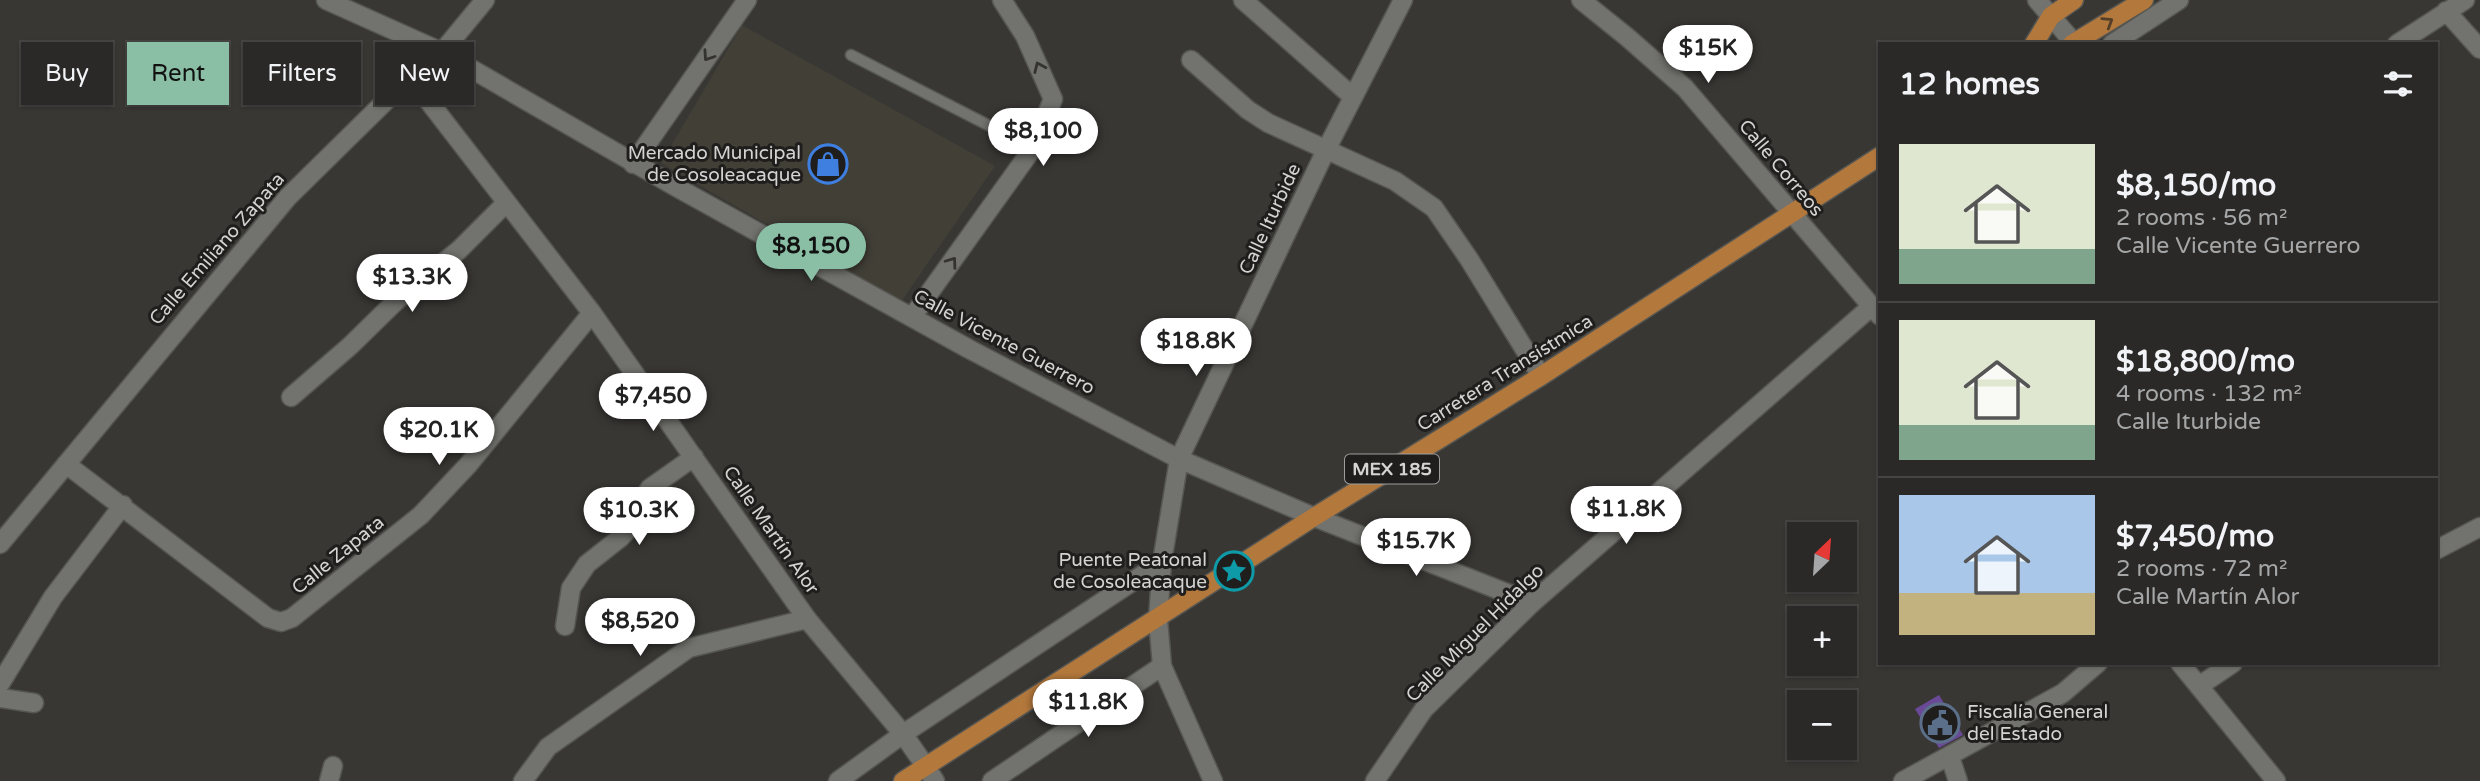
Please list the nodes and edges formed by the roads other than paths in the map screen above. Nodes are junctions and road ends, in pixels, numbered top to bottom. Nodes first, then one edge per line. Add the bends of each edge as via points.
1 (485, 0) edge
2 (747, 0) edge
3 (1002, 0) edge
4 (1243, 0) edge
5 (1403, 0) edge
6 (1581, 0) edge
7 (2037, 0) edge
8 (2074, 0) edge
9 (2144, 0) edge
10 (2179, 0) edge
11 (2465, 0) edge
12 (331, 1) edge
13 (2446, 11) junction
14 (2051, 16) junction
15 (420, 42) edge
16 (450, 42) edge
17 (2035, 42) edge
18 (2072, 42) edge
19 (2077, 42) edge
20 (2115, 42) edge
21 (2400, 42) edge
22 (2480, 49) edge
23 (852, 55) dead end
24 (1191, 60) dead end
25 (474, 71) edge
26 (1353, 97) junction
27 (382, 105) edge
28 (431, 105) edge
29 (1034, 148) junction
30 (1326, 150) junction
31 (1878, 157) edge
32 (634, 164) junction
33 (506, 203) junction
34 (1792, 215) junction
35 (1875, 311) edge
36 (592, 313) junction
37 (912, 317) junction
38 (1541, 376) junction
39 (291, 397) dead end
40 (694, 457) junction
41 (1179, 459) junction
42 (66, 464) junction
43 (122, 505) junction
44 (1314, 517) junction
45 (2480, 527) edge
46 (0, 544) edge
47 (2438, 549) edge
48 (1162, 562) junction
49 (1532, 603) junction
50 (807, 619) junction
51 (1158, 620) junction
52 (565, 626) dead end
53 (2096, 665) edge
54 (2182, 665) edge
55 (2230, 665) edge
56 (1162, 666) junction
57 (0, 684) edge
58 (2199, 686) junction
59 (0, 698) edge
60 (34, 703) dead end
61 (902, 734) junction
62 (1950, 757) junction
63 (930, 774) edge
64 (523, 781) edge
65 (838, 781) edge
66 (904, 781) edge
67 (992, 781) edge
68 (1213, 781) edge
69 (1375, 781) edge
70 (1903, 781) edge
71 (1958, 781) edge
72 (2277, 781) edge

1 - 16 street, Calle Emiliano Zapata
2 -> 32 street
29 -> 3 street via 1053,99 1025,36
4 - 26 street
5 - 26 street, Calle Iturbide
6 - 34 street, Calle Correos via 1685,88
7 - 14 street
8 - 14 main road
19 -> 9 main road
10 - 20 street
11 - 13 street
12 - 15 street, Calle Vicente Guerrero
13 - 21 street
13 - 22 street
14 - 17 main road
14 - 18 street
23 - 29 lane
24 - 30 street via 1248,110
25 - 32 street, Calle Vicente Guerrero
26 - 30 street, Calle Iturbide
27 - 42 street, Calle Emiliano Zapata via 288,197
28 - 33 street, Calle Martín Alor
37 -> 29 street
30 - 38 street via 1395,181 1434,208
30 - 41 street, Calle Iturbide
31 - 34 main road, Carretera Transístmica / MEX 185
32 - 37 street, Calle Vicente Guerrero
33 - 36 street, Calle Martín Alor
33 - 39 street via 460,250 396,301
34 - 35 street, Calle Correos
34 - 38 main road, Carretera Transístmica / MEX 185
35 - 49 street, Calle Miguel Hidalgo
36 - 40 street, Calle Martín Alor
36 - 43 street, Calle Zapata via 422,515 292,618 281,622 268,618
37 - 41 street, Calle Vicente Guerrero
38 - 44 main road, Carretera Transístmica / MEX 185
40 - 50 street, Calle Martín Alor
40 - 52 street via 650,488 638,519 587,564 571,588
41 - 44 street, Calle Vicente Guerrero
41 - 48 street, Calle Iturbide
42 - 43 street, Calle Zapata
42 - 46 street, Calle Emiliano Zapata
43 - 57 street via 53,597
44 - 49 street, Calle Vicente Guerrero
44 - 51 main road, Carretera Transístmica / MEX 185
45 - 47 street
48 - 51 street, Calle Iturbide
48 - 61 street
49 - 69 street, Calle Miguel Hidalgo via 1424,709
50 - 61 street, Calle Martín Alor
50 - 64 street via 689,648 548,747
51 - 56 street, Calle Iturbide
51 - 63 main road, Carretera Transístmica / MEX 185
53 - 62 street via 2063,693
54 - 58 street
55 - 58 street
56 - 67 street
56 - 68 street, Calle Iturbide
58 - 72 street
59 - 60 street
61 - 63 street, Calle Martín Alor
61 - 65 street
62 - 70 street
62 - 71 street
63 - 66 main road, Carretera Transístmica / MEX 185

